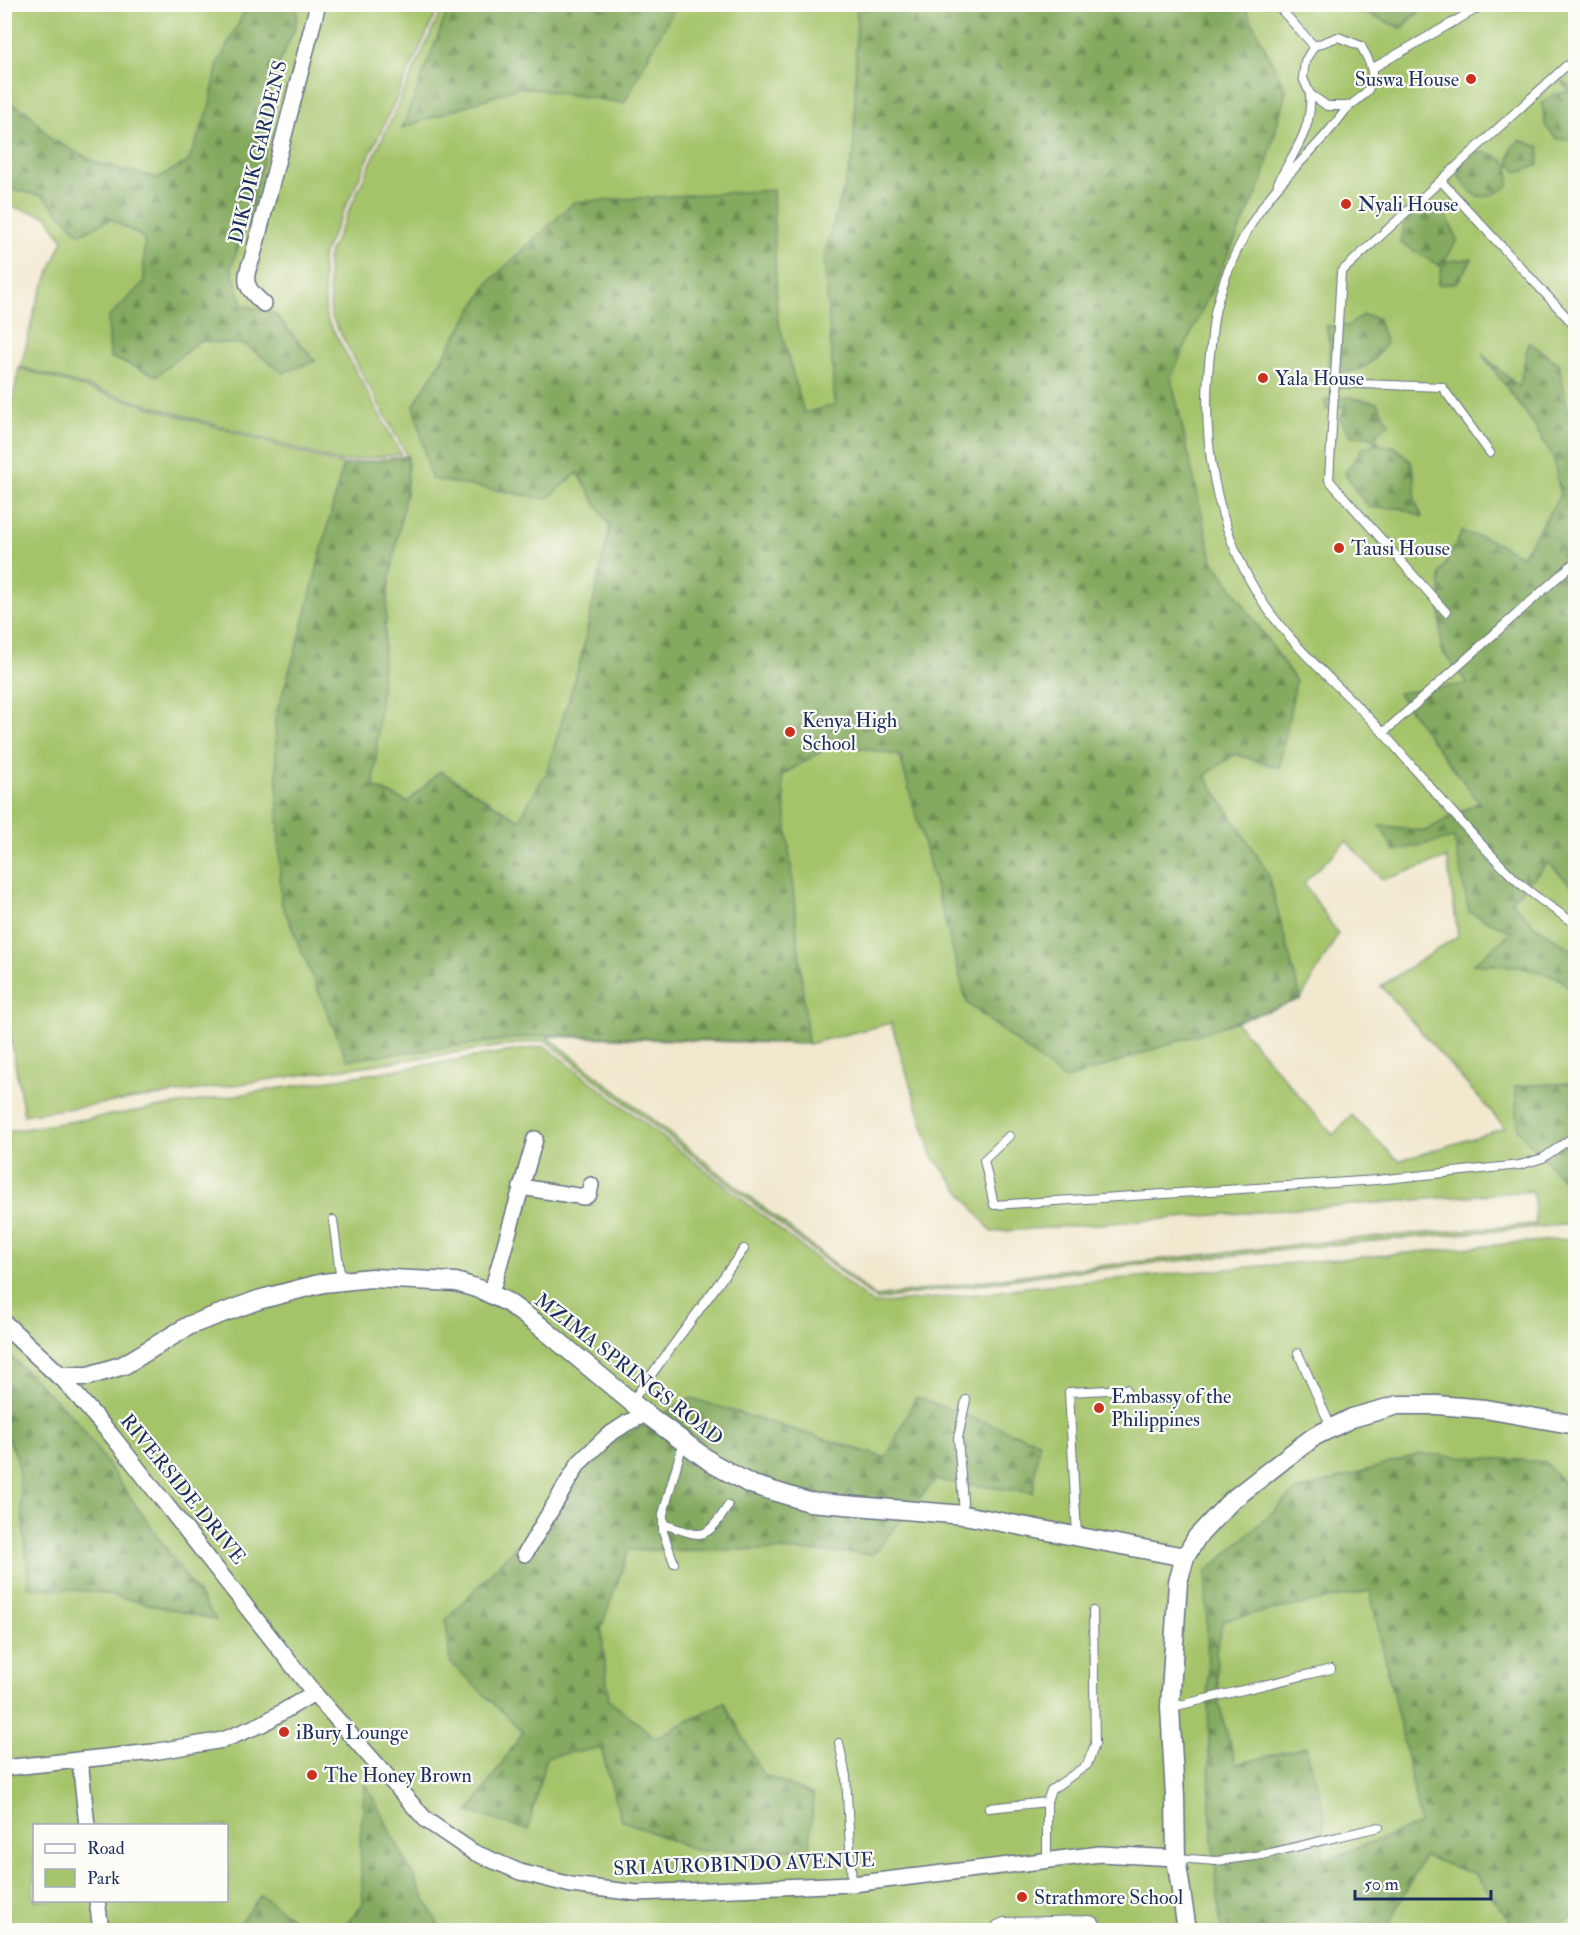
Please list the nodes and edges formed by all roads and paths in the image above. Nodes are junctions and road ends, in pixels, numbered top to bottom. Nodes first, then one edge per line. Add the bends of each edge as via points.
1 (318, 4) edge
2 (1276, 4) edge
3 (1485, 4) edge
4 (1314, 46) junction
5 (1575, 65) edge
6 (1373, 68) junction
7 (1310, 94) junction
8 (1348, 106) junction
9 (1441, 181) junction
10 (1275, 190) junction
11 (264, 304) dead end
12 (1575, 327) edge
13 (1335, 383) junction
14 (1490, 453) dead end
15 (1575, 561) edge
16 (1446, 612) dead end
17 (1383, 733) junction
18 (1575, 925) edge
19 (1575, 1135) edge
20 (1009, 1136) dead end
21 (535, 1139) dead end
22 (591, 1185) dead end
23 (521, 1188) junction
24 (333, 1220) dead end
25 (744, 1249) dead end
26 (341, 1281) junction
27 (491, 1294) junction
28 (4, 1324) edge
29 (1298, 1353) dead end
30 (60, 1376) junction
31 (1126, 1389) dead end
32 (966, 1400) dead end
33 (631, 1402) junction
34 (646, 1414) junction
35 (1575, 1425) edge
36 (1332, 1428) junction
37 (683, 1441) junction
38 (728, 1506) dead end
39 (964, 1515) junction
40 (663, 1524) junction
41 (1077, 1537) junction
42 (525, 1554) dead end
43 (1185, 1557) junction
44 (674, 1563) dead end
45 (1093, 1611) dead end
46 (1331, 1669) dead end
47 (314, 1693) junction
48 (1170, 1707) junction
49 (839, 1743) dead end
50 (80, 1760) junction
51 (4, 1768) edge
52 (1047, 1802) junction
53 (988, 1808) dead end
54 (87, 1824) edge
55 (1379, 1827) dead end
56 (1176, 1858) junction
57 (1047, 1859) junction
58 (852, 1884) junction
59 (96, 1902) edge
60 (1048, 1921) junction
61 (101, 1930) edge
62 (995, 1930) edge
63 (1049, 1930) edge
64 (1100, 1930) edge
65 (1186, 1930) edge

1 - 11 street, DIK DIK GARDENS via 246,273 248,285
2 - 4 lane
3 - 6 lane
4 - 6 lane via 1338,38 1353,43 1361,46
4 - 7 lane via 1305,61 1303,78
5 - 9 lane via 1566,66
6 - 8 lane via 1371,85 1362,98
7 - 8 lane via 1327,106
7 - 10 lane via 1311,111 1305,133
8 - 10 lane via 1334,127
9 - 12 lane
9 - 13 lane via 1341,273
10 - 17 lane via 1234,257 1216,308 1207,374 1213,482 1225,527 1242,567 1265,605 1291,638
13 - 14 lane via 1442,387
13 - 16 lane via 1329,480
15 - 17 lane
17 - 18 lane via 1517,881
19 - 20 lane via 1543,1158 1520,1165 1377,1180 994,1205 984,1160
21 - 23 street
22 - 23 street via 584,1197
23 - 27 street
24 - 26 lane
25 - 33 lane
26 - 27 street, MZIMA SPRINGS ROAD via 371,1278 456,1282
26 - 30 street, MZIMA SPRINGS ROAD via 258,1300 190,1325 124,1365 88,1376
27 - 33 street, MZIMA SPRINGS ROAD via 540,1326
28 - 30 street, RIVERSIDE DRIVE
29 - 36 lane
30 - 47 street, RIVERSIDE DRIVE via 113,1437
31 - 41 lane via 1069,1392
32 - 39 lane via 958,1438
33 - 34 street, MZIMA SPRINGS ROAD
34 - 37 street, MZIMA SPRINGS ROAD
34 - 42 street via 608,1436 579,1463
35 - 36 street via 1485,1409 1398,1405
36 - 43 street via 1231,1501 1197,1537
37 - 39 street, MZIMA SPRINGS ROAD via 750,1484 781,1495 809,1502
37 - 40 lane
38 - 40 lane via 712,1528 699,1536
39 - 41 street, MZIMA SPRINGS ROAD
40 - 44 lane
41 - 43 street, MZIMA SPRINGS ROAD
43 - 48 street via 1178,1581
45 - 52 lane via 1095,1744 1088,1765 1051,1790
46 - 48 lane
47 - 50 street via 262,1724 223,1740
47 - 58 street, SRI AUROBINDO AVENUE via 426,1820 473,1852 520,1872 571,1885 637,1893
48 - 56 street
49 - 58 lane via 847,1784
50 - 51 street
50 - 54 street
52 - 53 lane
52 - 57 lane
55 - 56 lane via 1262,1855 1216,1861
56 - 57 street, SRI AUROBINDO AVENUE via 1100,1854
56 - 65 street
57 - 58 street, SRI AUROBINDO AVENUE
59 - 61 street
60 - 62 lane via 1004,1922
60 - 63 lane
60 - 64 lane via 1090,1920

